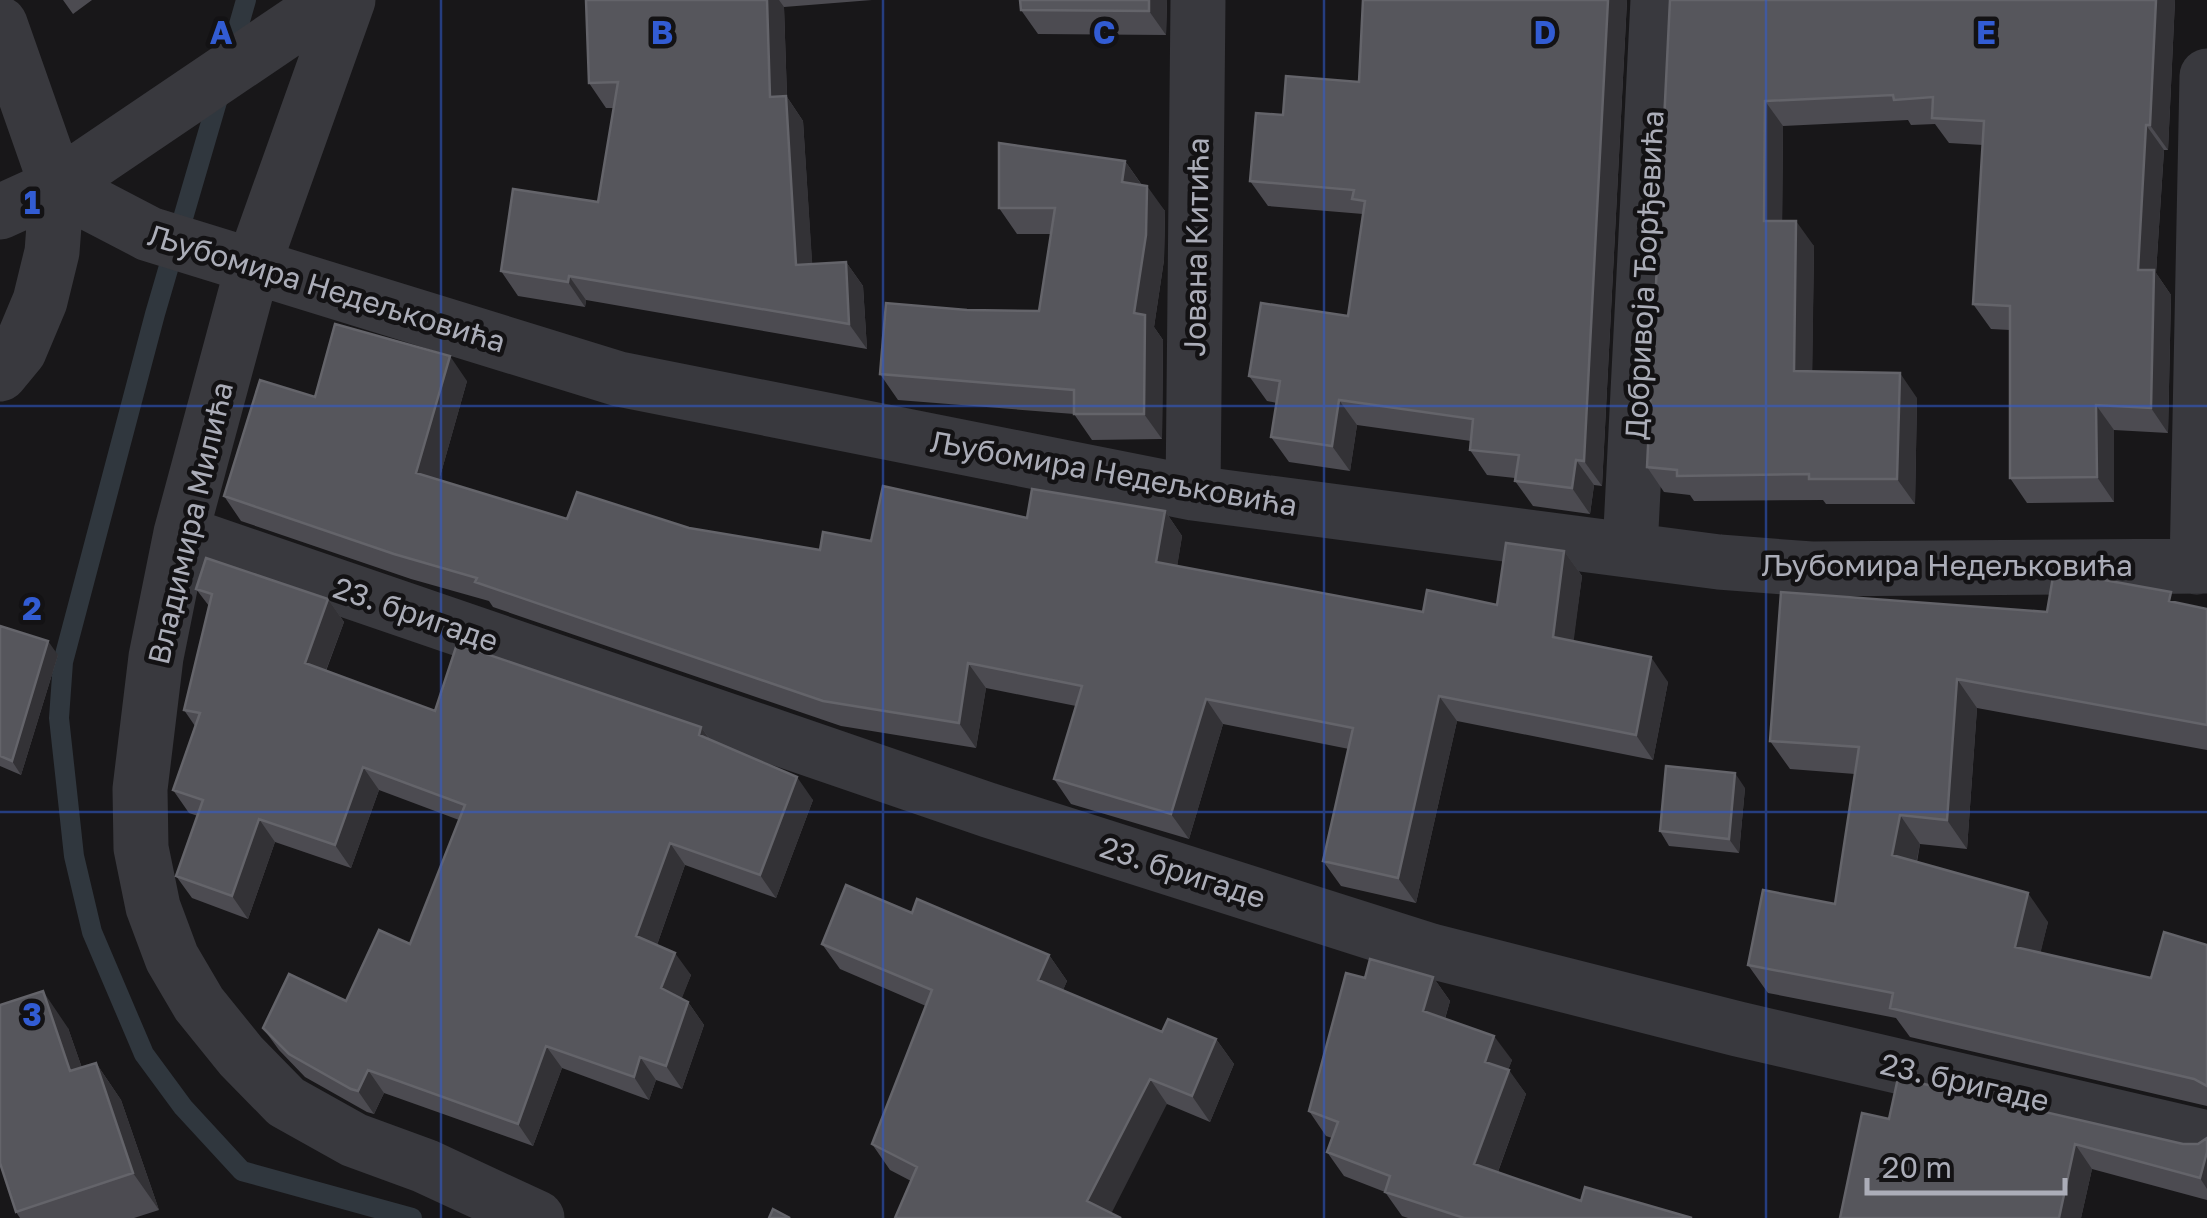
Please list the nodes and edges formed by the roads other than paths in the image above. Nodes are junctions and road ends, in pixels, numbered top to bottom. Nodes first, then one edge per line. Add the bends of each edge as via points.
1 (332, 0) edge
2 (348, 0) edge
3 (1198, 0) edge
4 (1658, 0) edge
5 (0, 24) edge
6 (2207, 76) edge
7 (57, 186) junction
8 (0, 212) edge
9 (253, 266) junction
10 (0, 374) edge
11 (1193, 493) junction
12 (181, 533) junction
13 (1630, 549) junction
14 (2202, 566) edge
15 (2207, 1138) edge
16 (537, 1218) edge

1 - 7 street
2 - 9 street, Владимира Милића
3 - 11 street, Јована Китића
4 - 13 street, Добривоја Ђорђевића
5 - 7 street
6 - 14 street
7 - 8 street
7 - 9 street, Љубомира Недељковића via 149,234
7 - 10 street via 40,301
9 - 11 street, Љубомира Недељковића via 619,379
9 - 12 street, Владимира Милића
11 - 13 street, Љубомира Недељковића
12 - 15 street, 23. бригаде via 988,810 1431,951
12 - 16 street, Владимира Милића via 156,657 140,789 140,848 172,958 241,1056 286,1102 354,1140
13 - 14 street, Љубомира Недељковића via 1811,570

